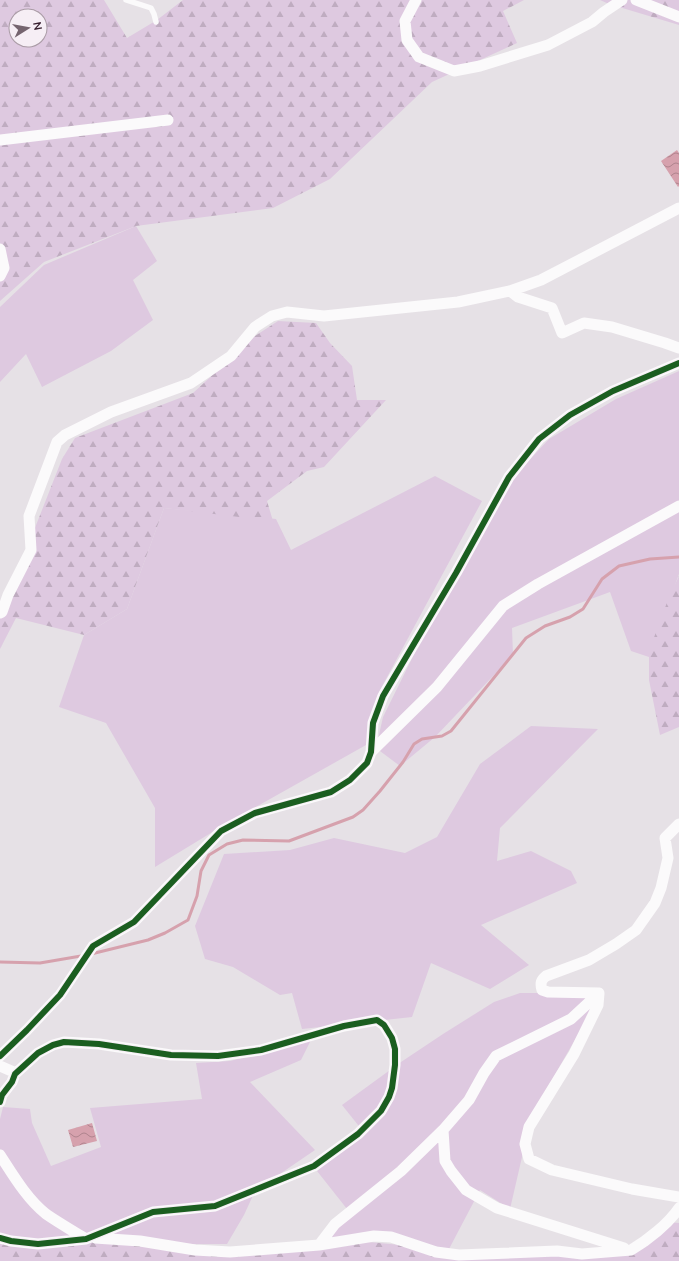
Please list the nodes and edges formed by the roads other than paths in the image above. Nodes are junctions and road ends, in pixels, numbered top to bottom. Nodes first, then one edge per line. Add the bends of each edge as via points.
1 (126, 0) edge
2 (416, 0) edge
3 (622, 0) edge
4 (636, 0) edge
5 (679, 17) edge
6 (156, 22) dead end
7 (168, 120) dead end
8 (0, 140) edge
9 (679, 208) edge
10 (0, 249) edge
11 (0, 276) edge
12 (510, 291) junction
13 (679, 348) edge
14 (679, 363) edge
15 (679, 506) edge
16 (0, 613) edge
17 (370, 752) junction
18 (679, 824) edge
19 (599, 993) junction
20 (0, 1056) edge
21 (0, 1066) edge
22 (16, 1073) junction
23 (0, 1102) edge
24 (443, 1130) junction
25 (0, 1155) edge
26 (679, 1197) edge
27 (679, 1208) edge
28 (0, 1238) edge
29 (89, 1238) junction
30 (319, 1245) junction
31 (631, 1250) junction

1 - 6 lane via 151,8
2 - 3 street via 405,21 406,40 420,57 454,71 480,66 548,45 592,22
4 - 5 street
7 - 8 street
9 - 12 street via 541,280
10 - 11 street via 4,268
12 - 13 street via 518,297 552,308 562,333 584,323 605,326
12 - 16 street via 434,305 324,316 287,312 272,316 255,327 230,356 191,383 111,412 65,435 57,442 29,516 31,550
14 - 17 street via 613,391 570,415 539,439 530,450 509,478 383,696 373,723
15 - 17 street via 538,584 504,606 437,687
17 - 20 street via 367,763 350,780 331,792 255,813 221,831 134,922 93,946 60,995
18 - 19 street via 665,838 668,858 659,893 636,930 589,960 546,976 540,984 542,990 548,992
19 - 24 street via 571,1019 496,1056 469,1100
19 - 26 street via 598,1005 574,1054 529,1127 525,1144 528,1159 552,1170
21 - 22 street
22 - 23 street
22 - 29 street via 38,1053 64,1042 99,1044 171,1055 218,1056 261,1050 344,1026 377,1020 384,1025 392,1038 395,1064 389,1098 381,1111 358,1134 314,1166 215,1206 152,1212
24 - 30 street via 401,1171 335,1224
24 - 31 street via 445,1161 466,1190 497,1208
25 - 29 street via 26,1192 45,1213
27 - 31 street via 671,1219
28 - 29 street via 38,1244
29 - 30 street via 140,1241 195,1250 230,1252
30 - 31 street via 374,1236 391,1237 436,1252 459,1255 557,1251 582,1254

